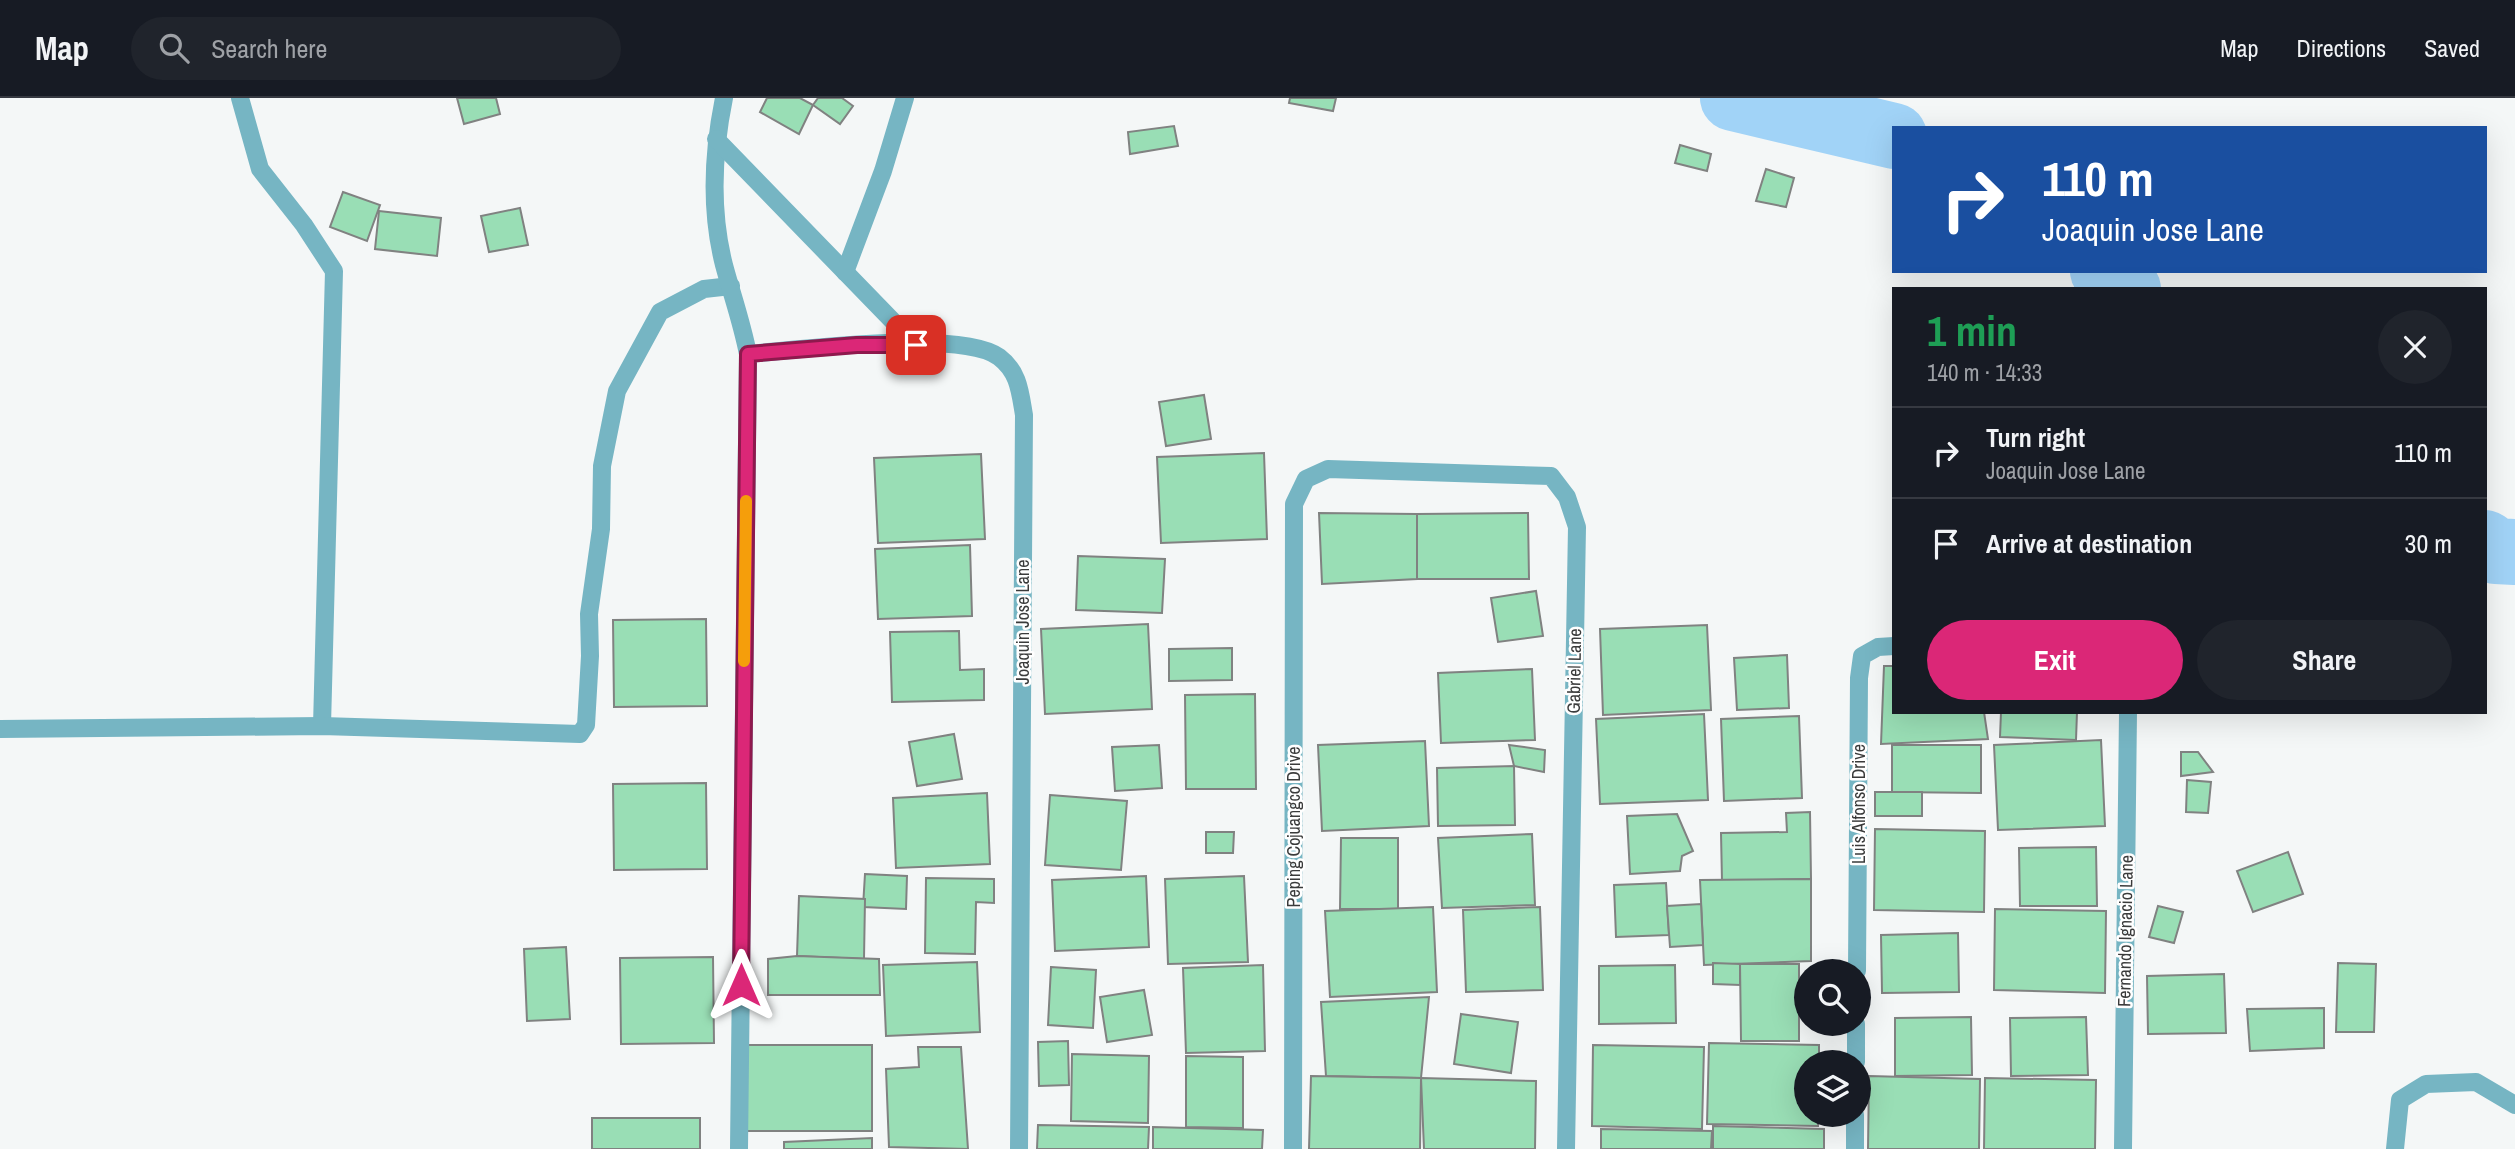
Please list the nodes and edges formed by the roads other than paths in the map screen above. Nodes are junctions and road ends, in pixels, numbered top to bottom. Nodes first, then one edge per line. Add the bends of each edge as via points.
1 (240, 98) edge
2 (724, 98) edge
3 (905, 98) edge
4 (716, 139) junction
5 (845, 272) junction
6 (731, 286) junction
7 (916, 345) junction
8 (748, 354) junction
9 (1294, 504) joint
10 (1886, 646) edge
11 (2128, 714) edge
12 (322, 726) junction
13 (0, 729) edge
14 (1857, 959) edge
15 (2515, 1105) edge
16 (1856, 1127) edge
17 (739, 1149) edge
18 (1019, 1149) edge
19 (1293, 1149) edge
20 (1566, 1149) edge
21 (1855, 1149) edge
22 (2123, 1149) edge
23 (2395, 1149) edge

1 - 12 street via 260,169 334,271
2 - 4 street
3 - 5 street
4 - 5 street
4 - 6 street via 714,185
5 - 7 street
6 - 8 street
6 - 12 street via 704,289 660,312 617,391 602,466 601,529 589,614 586,725 580,734
7 - 8 street, Joaquin Jose Lane
7 - 18 street, Joaquin Jose Lane via 968,345 998,357 1018,378 1024,415
8 - 17 street
9 - 19 street, Peping Cojuangco Drive
9 - 20 street, Gabriel Lane via 1306,479 1328,468 1551,476 1567,496 1577,527
10 - 14 street, Luis Alfonso Drive via 1862,656 1859,678
11 - 22 street, Fernando Ignacio Lane
12 - 13 street
15 - 23 street via 2476,1082 2426,1084 2400,1100
16 - 21 street

